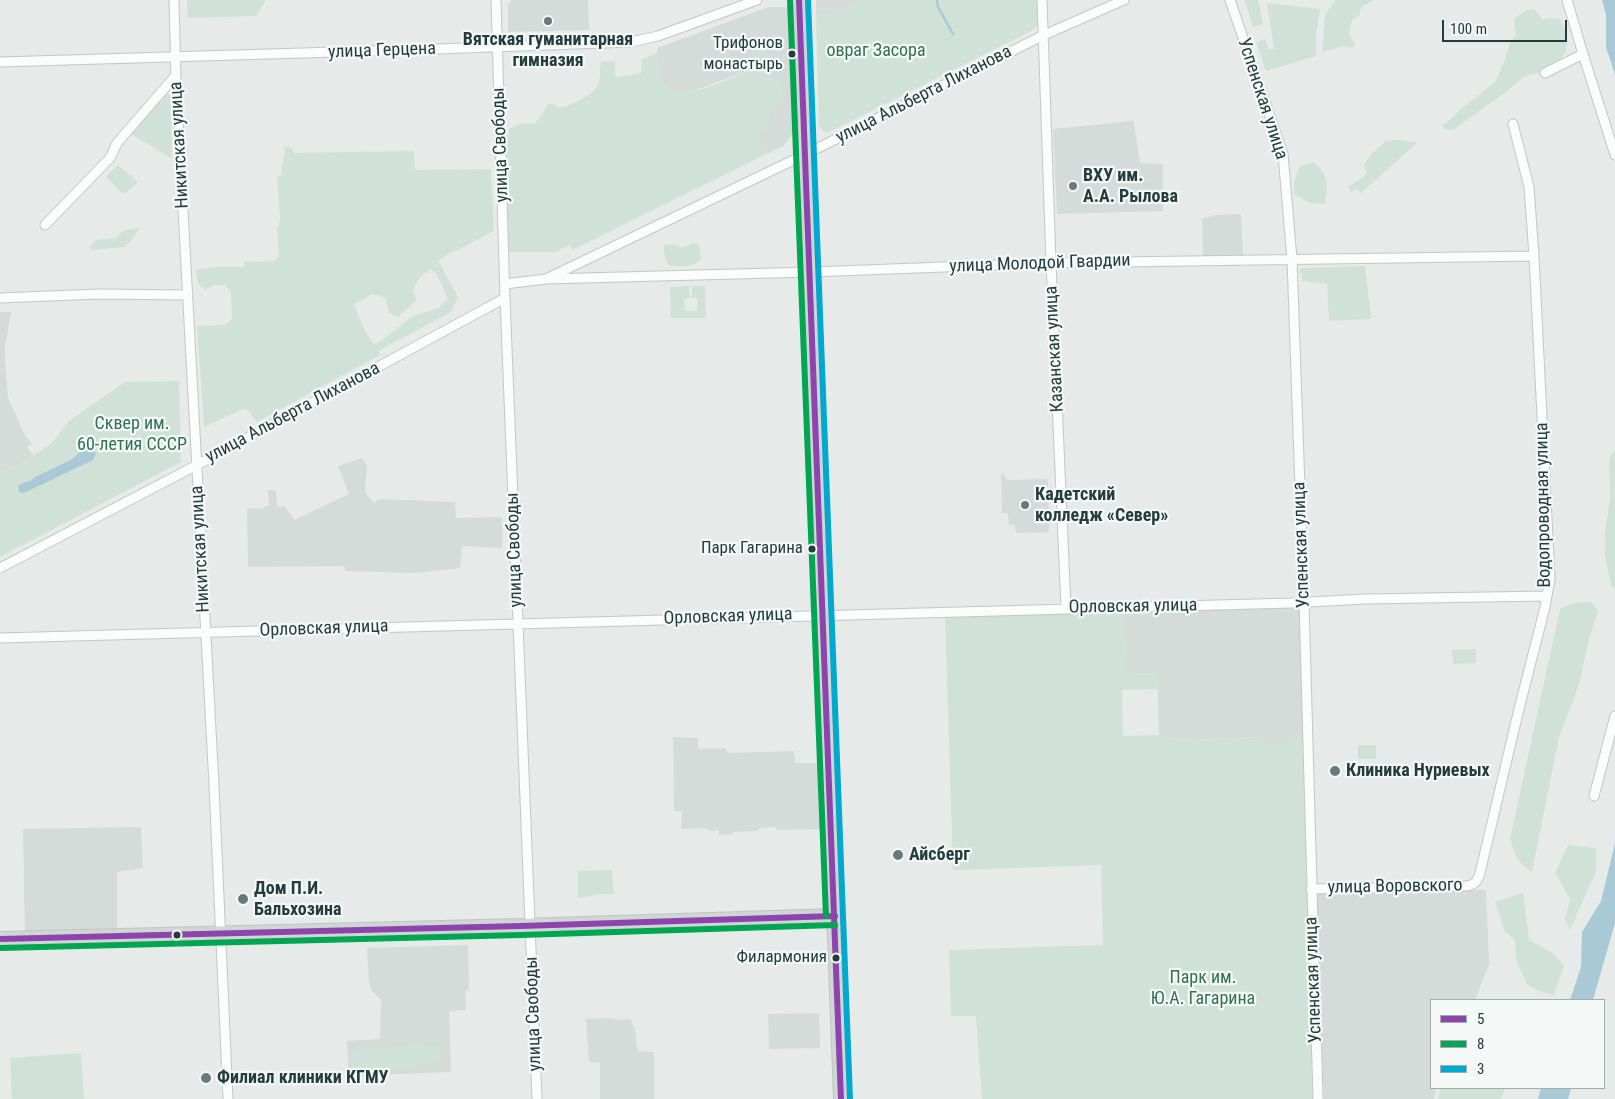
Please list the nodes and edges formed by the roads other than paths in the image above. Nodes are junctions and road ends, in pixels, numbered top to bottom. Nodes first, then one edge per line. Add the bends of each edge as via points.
1 (174, 0) edge
2 (496, 0) edge
3 (758, 0) edge
4 (799, 0) edge
5 (1042, 0) edge
6 (1124, 0) edge
7 (1230, 0) edge
8 (1568, 0) edge
9 (1044, 35) junction
10 (497, 46) junction
11 (1583, 54) junction
12 (176, 56) junction
13 (0, 62) edge
14 (1545, 73) dead end
15 (176, 75) junction
16 (1513, 124) dead end
17 (806, 154) junction
18 (1615, 155) edge
19 (45, 226) dead end
20 (1534, 256) junction
21 (1292, 260) junction
22 (1051, 263) junction
23 (810, 272) junction
24 (546, 279) junction
25 (505, 284) junction
26 (188, 295) junction
27 (0, 298) edge
28 (505, 298) junction
29 (197, 465) junction
30 (0, 568) edge
31 (1547, 596) junction
32 (1304, 602) junction
33 (1066, 608) junction
34 (824, 615) junction
35 (518, 623) junction
36 (206, 633) junction
37 (0, 638) edge
38 (1615, 716) edge
39 (1594, 796) dead end
40 (1478, 880) joint
41 (1311, 889) junction
42 (835, 916) junction
43 (530, 926) junction
44 (221, 933) junction
45 (0, 939) edge
46 (228, 1099) edge
47 (537, 1099) edge
48 (841, 1099) edge
49 (1318, 1099) edge

1 - 12 street, Никитская улица
2 - 10 street, улица Свободы
3 - 10 street, улица Герцена via 645,39
4 - 17 main road
5 - 9 street, Казанская улица
6 - 9 street, улица Альберта Лиханова
7 - 21 street, Успенская улица via 1283,154
8 - 11 street
9 - 17 street, улица Альберта Лиханова
9 - 22 street, Казанская улица
10 - 12 street, улица Герцена
10 - 25 street, улица Свободы
11 - 14 street
11 - 18 street
12 - 13 street, улица Герцена
12 - 15 street, Никитская улица
15 - 19 street via 117,143 110,158
15 - 26 street, Никитская улица
16 - 20 street, Водопроводная улица via 1529,187
17 - 23 main road
17 - 24 street, улица Альберта Лиханова
20 - 21 street, улица Молодой Гвардии
20 - 31 street, Водопроводная улица via 1550,579
21 - 22 street, улица Молодой Гвардии
21 - 32 street, Успенская улица
22 - 23 street, улица Молодой Гвардии
22 - 33 street, Казанская улица
23 - 24 street, улица Молодой Гвардии
23 - 34 main road
24 - 25 street, улица Альберта Лиханова
25 - 28 street, улица Свободы
26 - 27 street
26 - 29 street, Никитская улица
28 - 29 street, улица Альберта Лиханова
28 - 35 street, улица Свободы
29 - 30 street, улица Альберта Лиханова
29 - 36 street, Никитская улица
31 - 32 street, Орловская улица
31 - 40 street, Водопроводная улица
32 - 33 street, Орловская улица
32 - 41 street, Успенская улица
33 - 34 street, Орловская улица
34 - 35 street, Орловская улица
34 - 42 main road
35 - 36 street, Орловская улица
35 - 43 street, улица Свободы
36 - 37 street, Орловская улица
36 - 44 street, Никитская улица
38 - 39 street
40 - 41 street, улица Воровского via 1466,886
41 - 49 street, Успенская улица
42 - 43 main road
42 - 48 main road
43 - 44 main road
43 - 47 street, улица Свободы
44 - 45 main road
44 - 46 street, Никитская улица

